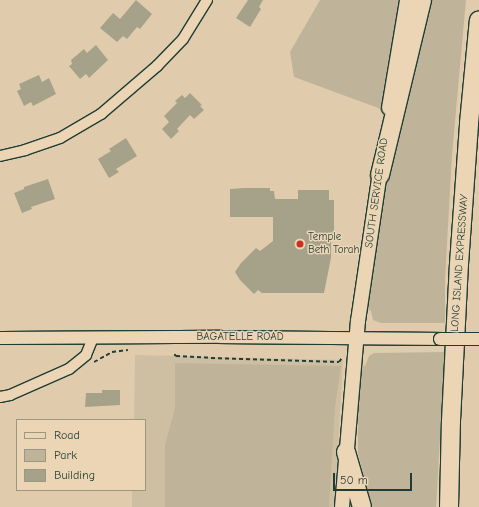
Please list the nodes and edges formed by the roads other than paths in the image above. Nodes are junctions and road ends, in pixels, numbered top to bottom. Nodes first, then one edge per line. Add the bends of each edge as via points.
1 (207, 0) edge
2 (406, 0) edge
3 (422, 0) edge
4 (479, 20) edge
5 (0, 156) edge
6 (380, 175) junction
7 (0, 338) edge
8 (93, 338) junction
9 (356, 339) junction
10 (479, 339) edge
11 (0, 397) edge
12 (346, 452) junction
13 (342, 507) edge
14 (362, 507) edge
15 (449, 507) edge

1 - 5 street via 182,38 157,66 101,114 60,138
2 - 6 main road, SOUTH SERVICE ROAD
3 - 6 highway
4 - 15 highway, LONG ISLAND EXPRESSWAY via 459,264
6 - 9 main road, SOUTH SERVICE ROAD
7 - 8 street, BAGATELLE ROAD
8 - 9 street, BAGATELLE ROAD
8 - 11 street via 86,355 69,369
9 - 10 street, BAGATELLE ROAD, bridge
9 - 12 main road, SOUTH SERVICE ROAD
12 - 13 main road, SOUTH SERVICE ROAD
12 - 14 highway

